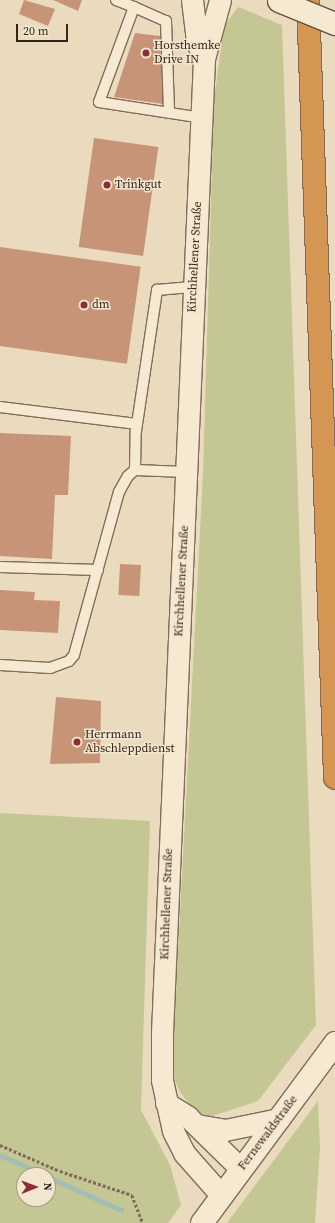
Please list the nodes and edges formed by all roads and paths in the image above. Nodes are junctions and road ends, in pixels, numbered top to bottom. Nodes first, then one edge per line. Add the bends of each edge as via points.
1 (116, 0) edge
2 (192, 0) edge
3 (220, 0) edge
4 (308, 0) edge
5 (277, 1) edge
6 (134, 7) junction
7 (335, 24) edge
8 (204, 59) junction
9 (169, 113) junction
10 (202, 118) junction
11 (194, 287) junction
12 (0, 407) edge
13 (137, 424) junction
14 (135, 470) junction
15 (186, 472) junction
16 (0, 567) edge
17 (98, 570) junction
18 (0, 665) edge
19 (335, 778) edge
20 (335, 1043) edge
21 (166, 1103) junction
22 (279, 1119) junction
23 (197, 1125) junction
24 (0, 1145) edge
25 (241, 1169) junction
26 (222, 1196) junction
27 (143, 1223) edge
28 (202, 1223) edge

1 - 6 lane
2 - 8 street, Kirchhellener Straße via 197,41
3 - 8 street, Kirchhellener Straße
4 - 19 highway
5 - 7 main road, bridge
6 - 9 lane via 166,21
6 - 9 lane via 99,102
8 - 10 street, Kirchhellener Straße
9 - 10 lane
10 - 11 street, Kirchhellener Straße
11 - 13 lane via 157,290
11 - 15 street, Kirchhellener Straße
12 - 13 lane
13 - 14 lane
14 - 15 lane
14 - 17 lane via 119,492
15 - 21 street, Kirchhellener Straße via 162,1034
16 - 17 lane
17 - 18 lane via 74,654 69,661 50,668
20 - 22 main road, Fernewaldstraße
21 - 23 street
21 - 26 street, Kirchhellener Straße via 173,1131 184,1153
22 - 23 street via 225,1130
22 - 25 main road, Fernewaldstraße
23 - 25 street
24 - 27 path via 60,1171 132,1195
25 - 26 main road, Fernewaldstraße
26 - 28 main road, Fernewaldstraße

